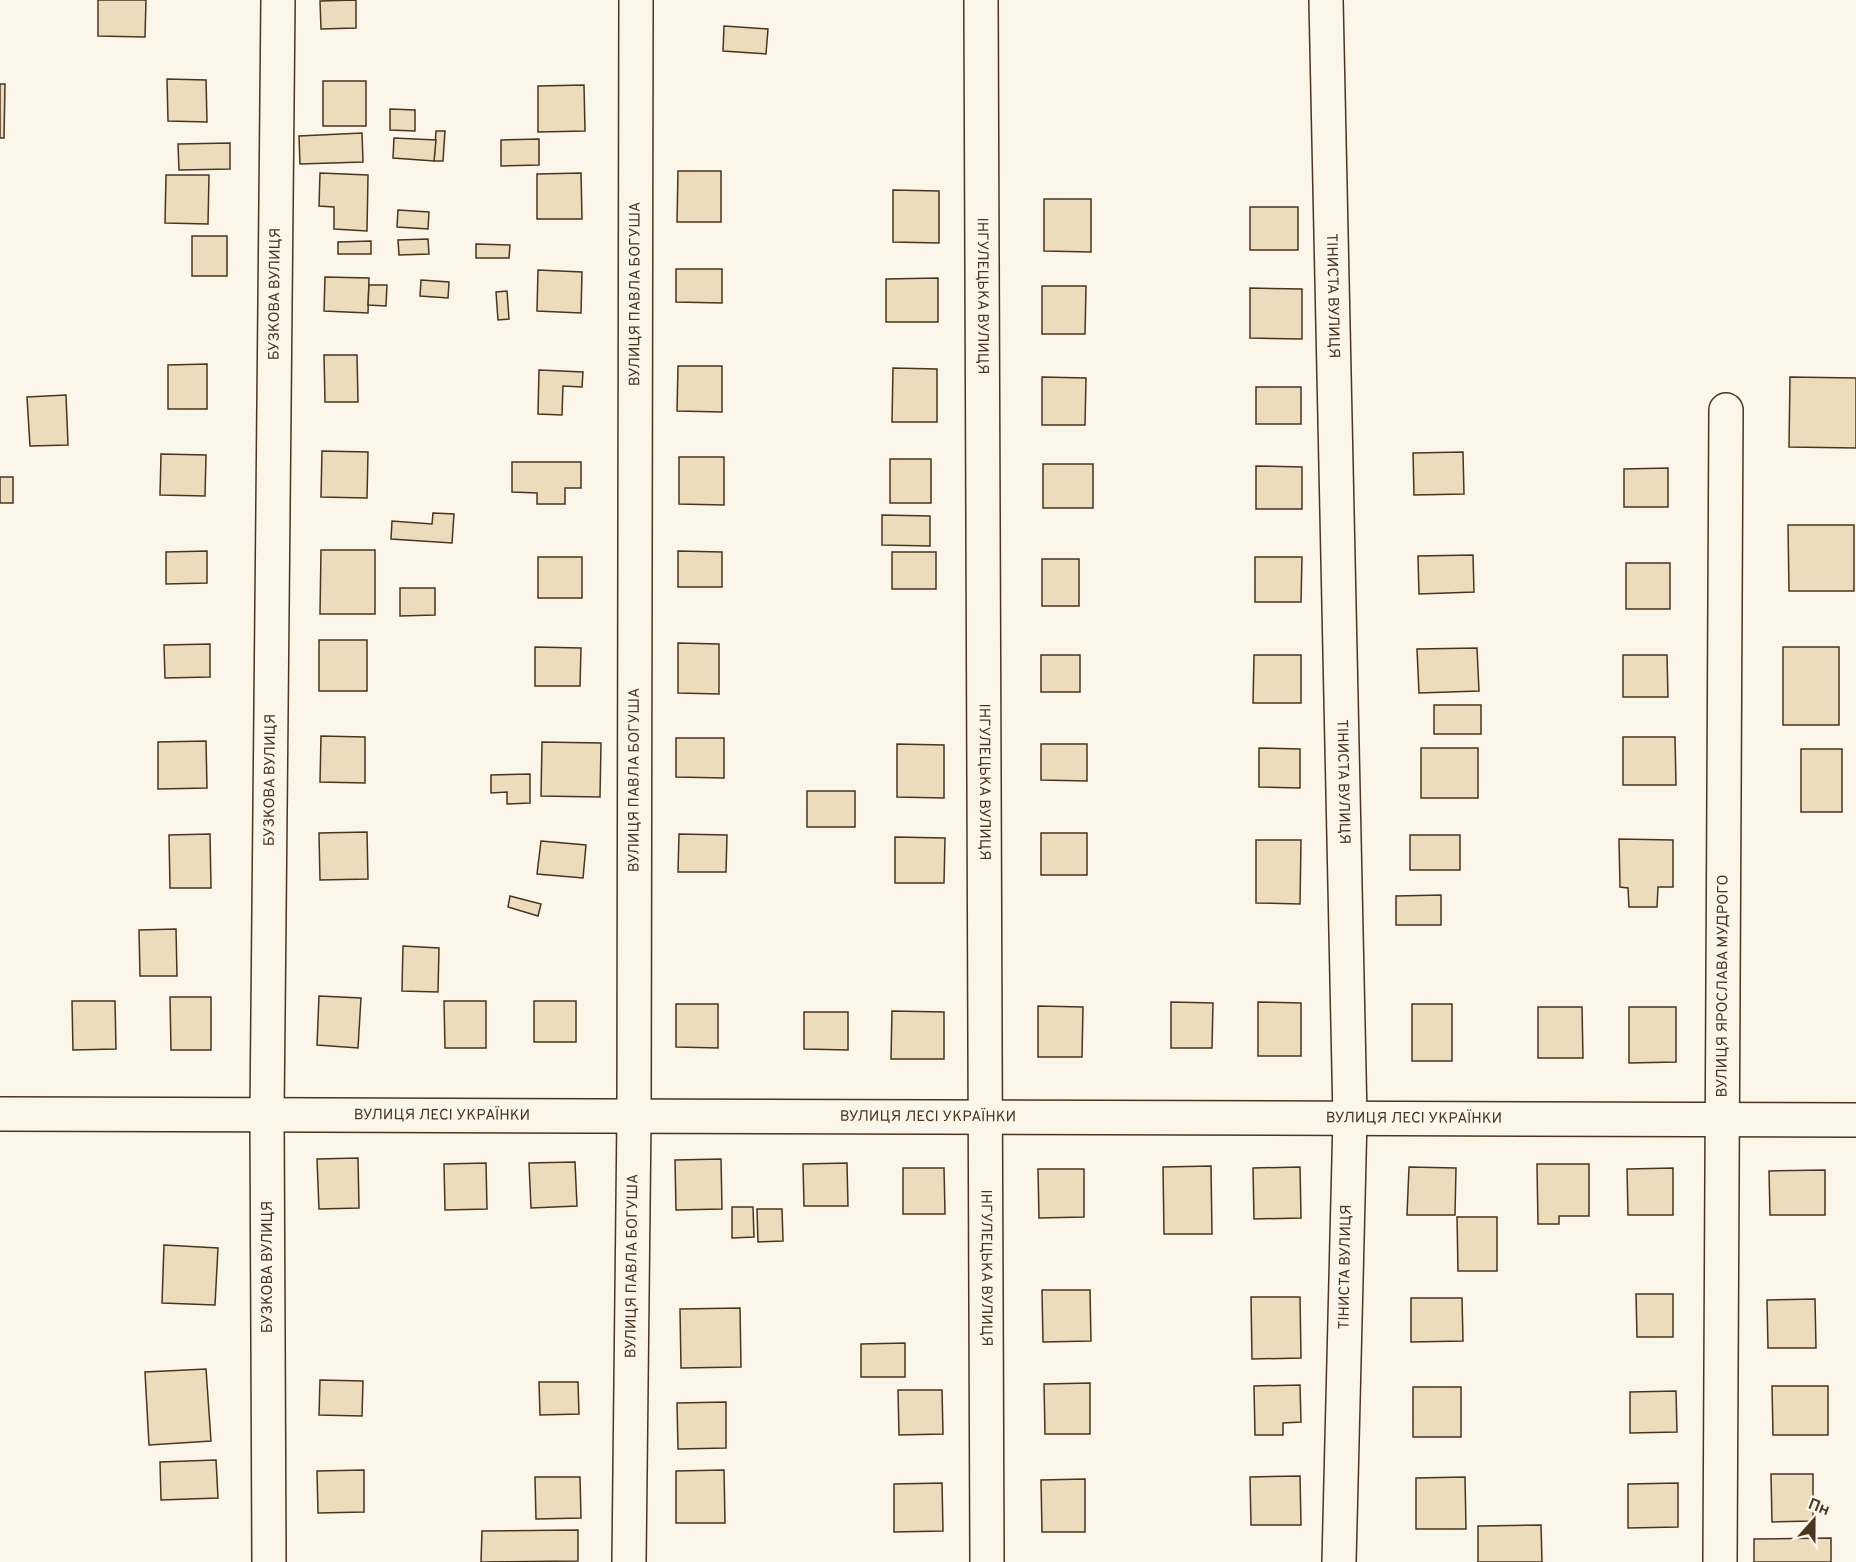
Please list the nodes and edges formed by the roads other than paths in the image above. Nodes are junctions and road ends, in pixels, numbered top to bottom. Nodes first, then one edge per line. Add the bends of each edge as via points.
1 (278, 0) edge
2 (636, 0) edge
3 (981, 0) edge
4 (1326, 0) edge
5 (1726, 410) dead end
6 (0, 1114) edge
7 (267, 1115) junction
8 (634, 1116) junction
9 (986, 1117) junction
10 (1350, 1118) junction
11 (1721, 1119) junction
12 (1856, 1120) edge
13 (269, 1562) edge
14 (629, 1562) edge
15 (987, 1562) edge
16 (1339, 1562) edge
17 (1720, 1562) edge

1 - 7 street, БУЗКОВА ВУЛИЦЯ
2 - 8 street, ВУЛИЦЯ ПАВЛА БОГУША
3 - 9 street, ІНГУЛЕЦЬКА ВУЛИЦЯ
4 - 10 street, ТІНИСТА ВУЛИЦЯ
5 - 11 street, ВУЛИЦЯ ЯРОСЛАВА МУДРОГО
6 - 7 street, ВУЛИЦЯ ЛЕСІ УКРАЇНКИ
7 - 8 street, ВУЛИЦЯ ЛЕСІ УКРАЇНКИ
7 - 13 street, БУЗКОВА ВУЛИЦЯ
8 - 9 street, ВУЛИЦЯ ЛЕСІ УКРАЇНКИ
8 - 14 street, ВУЛИЦЯ ПАВЛА БОГУША
9 - 10 street, ВУЛИЦЯ ЛЕСІ УКРАЇНКИ
9 - 15 street, ІНГУЛЕЦЬКА ВУЛИЦЯ
10 - 11 street, ВУЛИЦЯ ЛЕСІ УКРАЇНКИ
10 - 16 street, ТІНИСТА ВУЛИЦЯ
11 - 12 street, ВУЛИЦЯ ЛЕСІ УКРАЇНКИ
11 - 17 street, ВУЛИЦЯ ЯРОСЛАВА МУДРОГО

